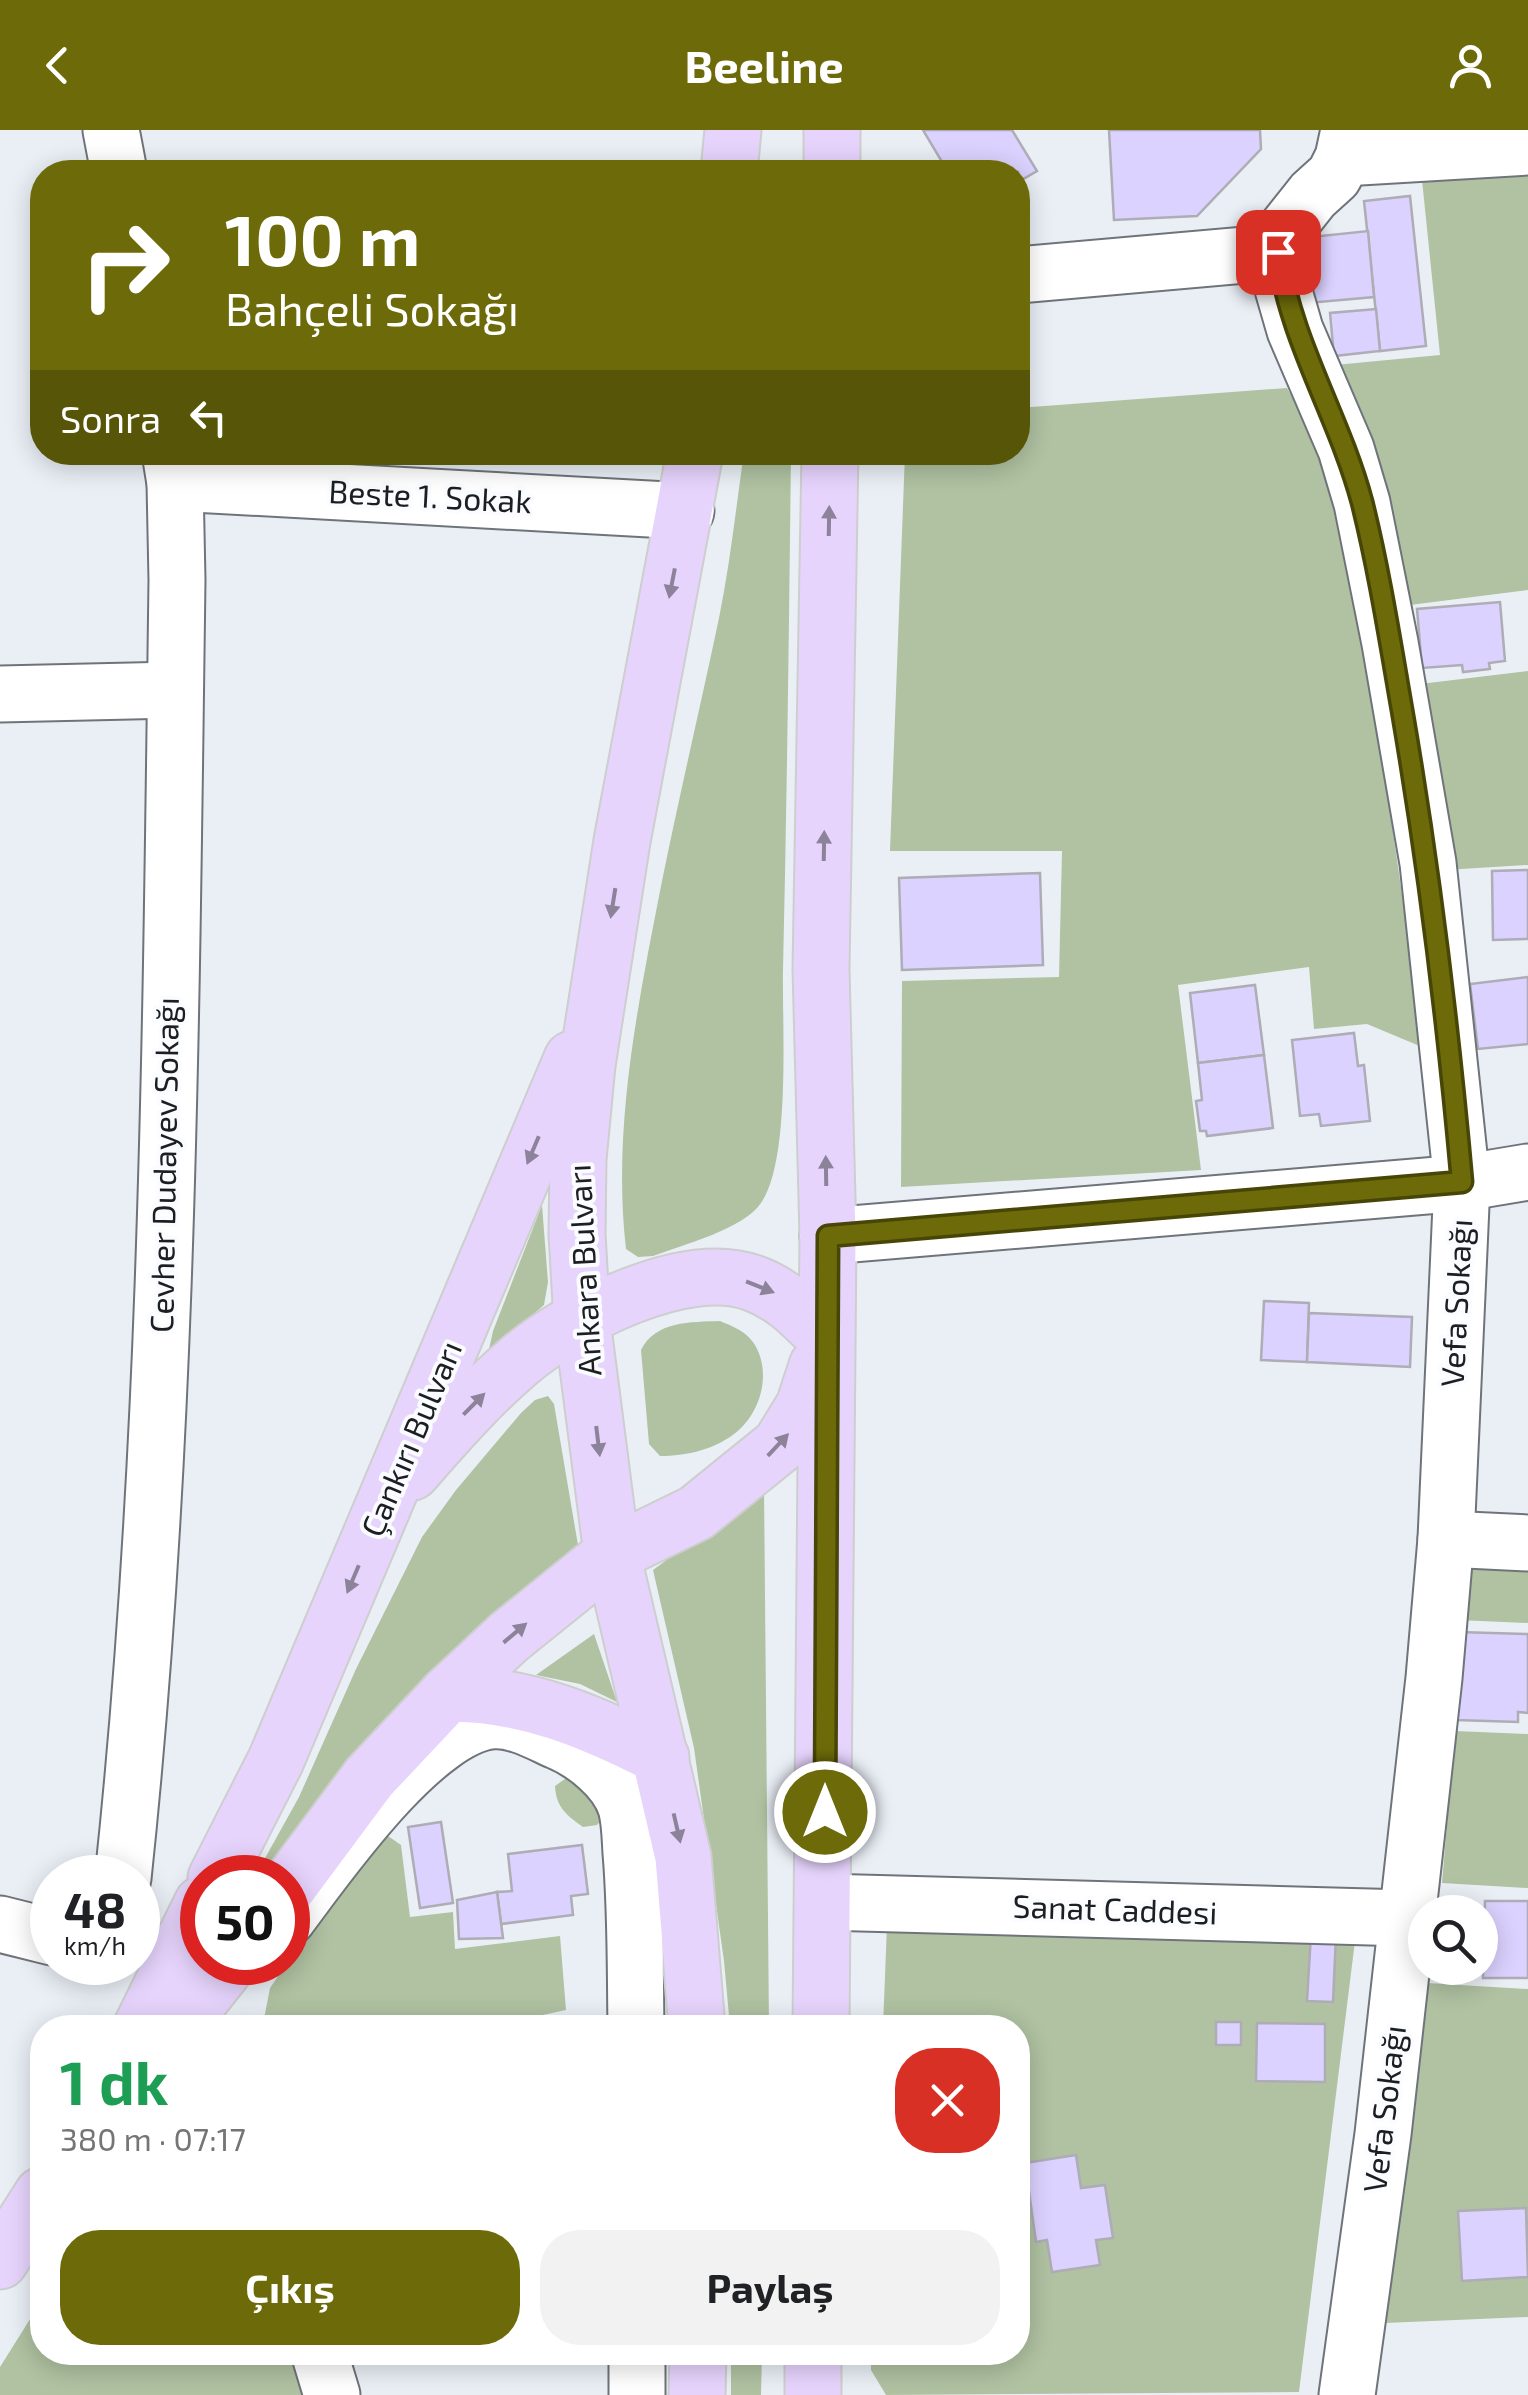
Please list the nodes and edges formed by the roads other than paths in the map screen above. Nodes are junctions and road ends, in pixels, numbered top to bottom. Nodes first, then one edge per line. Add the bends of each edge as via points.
1 (110, 130) edge
2 (732, 130) edge
3 (832, 130) edge
4 (1346, 144) edge
5 (1528, 147) edge
6 (116, 160) edge
7 (731, 160) edge
8 (832, 160) edge
9 (1278, 252) junction
10 (1030, 273) edge
11 (693, 465) edge
12 (830, 465) edge
13 (172, 468) edge
14 (686, 512) junction
15 (175, 690) junction
16 (0, 694) edge
17 (598, 996) junction
18 (1528, 1172) edge
19 (1462, 1182) junction
20 (828, 1236) junction
21 (582, 1320) junction
22 (826, 1338) junction
23 (385, 1502) junction
24 (1446, 1539) junction
25 (1528, 1543) edge
26 (612, 1554) junction
27 (448, 1694) junction
28 (660, 1757) junction
29 (125, 1855) edge
30 (228, 1855) edge
31 (310, 1858) edge
32 (310, 1889) edge
33 (824, 1902) junction
34 (1407, 1918) junction
35 (0, 1924) edge
36 (180, 1931) edge
37 (30, 1932) edge
38 (160, 1956) edge
39 (160, 1980) edge
40 (211, 1985) edge
41 (227, 1985) edge
42 (173, 2015) edge
43 (187, 2015) edge
44 (191, 2015) edge
45 (636, 2015) edge
46 (696, 2015) edge
47 (821, 2015) edge
48 (30, 2214) edge
49 (0, 2261) edge
50 (323, 2365) edge
51 (637, 2365) edge
52 (698, 2365) edge
53 (813, 2365) edge
54 (332, 2395) edge
55 (637, 2395) edge
56 (697, 2395) edge
57 (812, 2395) edge
58 (1347, 2395) edge

1 - 6 street
2 - 7 main road
3 - 8 main road
4 - 5 street
4 - 9 street via 1334,176 1286,229
9 - 10 street
9 - 19 street, Vefa Sokağı via 1295,330 1362,503 1390,643 1428,863
11 - 14 main road, Ankara Bulvarı
20 -> 12 main road via 822,969
13 - 14 street, Beste 1. Sokak
13 - 15 street, Cevher Dudayev Sokağı
14 -> 17 main road, Ankara Bulvarı
15 - 16 street
15 - 29 street, Cevher Dudayev Sokağı via 163,1296
17 - 21 main road, Ankara Bulvarı via 578,1159
17 -> 23 main road, Çankırı Bulvarı
18 - 19 street
19 - 20 street
19 - 24 street, Vefa Sokağı
20 - 22 main road
21 -> 22 main road via 664,1285 728,1277 780,1294
23 -> 21 main road via 495,1383
21 -> 26 main road, Ankara Bulvarı
26 -> 22 main road via 696,1513 780,1445 804,1406
22 - 33 main road
23 -> 30 main road, Çankırı Bulvarı via 276,1760
24 - 25 street
24 - 34 street, Vefa Sokağı
27 -> 26 main road
26 - 28 main road, Ankara Bulvarı
27 - 28 main road via 554,1709
27 - 31 main road via 369,1778
28 -> 46 main road, Ankara Bulvarı via 686,1873
32 - 45 street via 362,1819 444,1742 492,1721 520,1725 591,1763 614,1784 626,1808
33 - 34 street, Sanat Caddesi
33 - 47 main road
34 - 58 street, Vefa Sokağı
35 - 37 street
36 - 38 main road
39 - 42 main road
40 - 43 main road
41 - 44 street
48 - 49 main road
50 - 54 street
51 - 55 street
52 - 56 main road
53 - 57 main road

